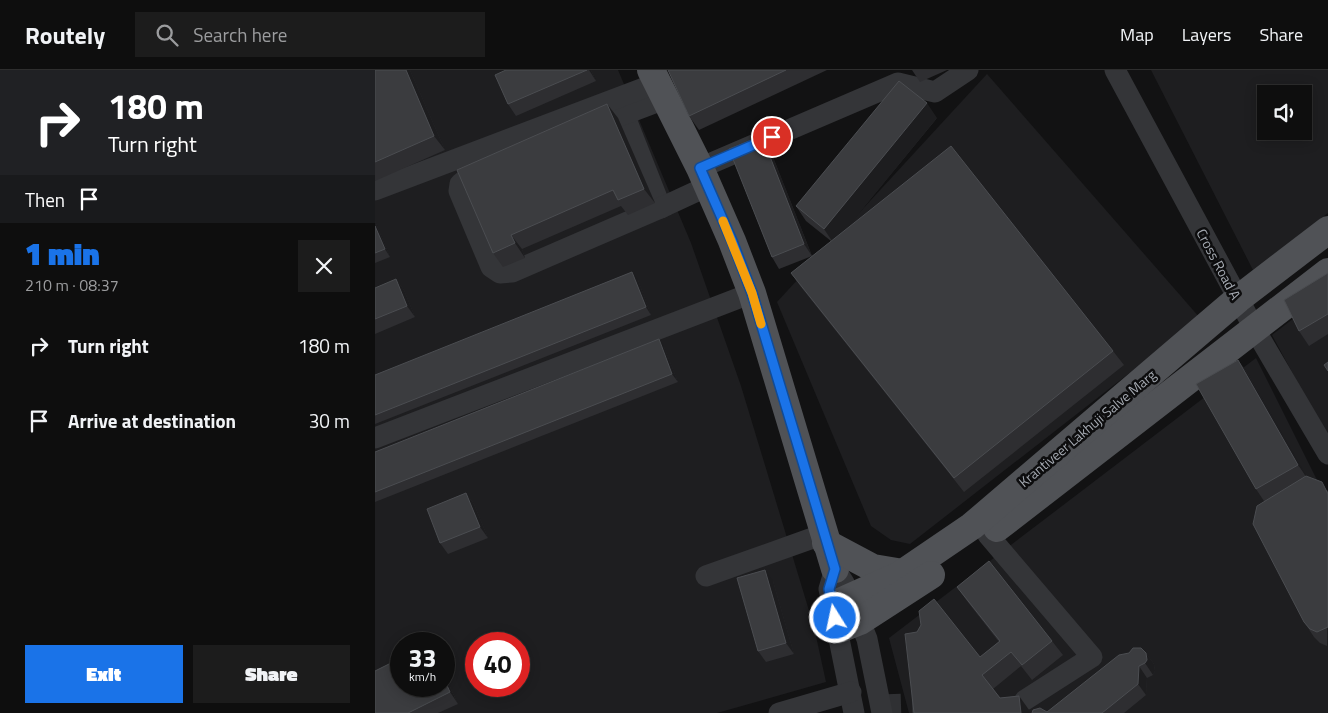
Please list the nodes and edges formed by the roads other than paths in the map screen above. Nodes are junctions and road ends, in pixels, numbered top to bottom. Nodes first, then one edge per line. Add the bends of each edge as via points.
1 (968, 70) edge
2 (1115, 70) edge
3 (658, 84) edge
4 (619, 106) junction
5 (704, 177) junction
6 (375, 190) edge
7 (661, 208) junction
8 (1328, 230) edge
9 (1328, 272) edge
10 (752, 293) junction
11 (1238, 299) junction
12 (1254, 328) junction
13 (375, 438) edge
14 (1328, 454) edge
15 (988, 535) junction
16 (825, 538) junction
17 (835, 569) joint
18 (903, 573) junction
19 (706, 576) dead end
20 (845, 614) junction
21 (1025, 700) dead end
22 (852, 703) edge
23 (779, 713) edge
24 (882, 713) edge

1 - 5 street via 935,92 898,83
2 - 11 street, Cross Road A
3 - 4 street
3 - 5 main road
4 - 6 street
4 - 7 street
4 - 7 street via 470,176 460,184 459,191 491,267 500,273 512,272
5 - 7 street
5 - 10 main road
8 - 11 main road, Krantiveer Lakhuji Salve Marg
9 - 12 main road, Krantiveer Lakhuji Salve Marg
10 - 13 street
10 - 16 main road
11 - 12 street, Cross Road A
11 - 18 main road, Krantiveer Lakhuji Salve Marg via 972,526
12 - 14 street, Cross Road A
12 - 15 main road, Krantiveer Lakhuji Salve Marg
15 - 20 main road, Krantiveer Lakhuji Salve Marg via 900,597
15 - 21 street via 1092,657
16 - 17 main road
16 - 18 main road via 873,568
16 - 19 street
17 - 20 street via 844,583
18 - 20 main road, Krantiveer Lakhuji Salve Marg
20 - 22 street
20 - 24 street via 867,639
22 - 23 street

